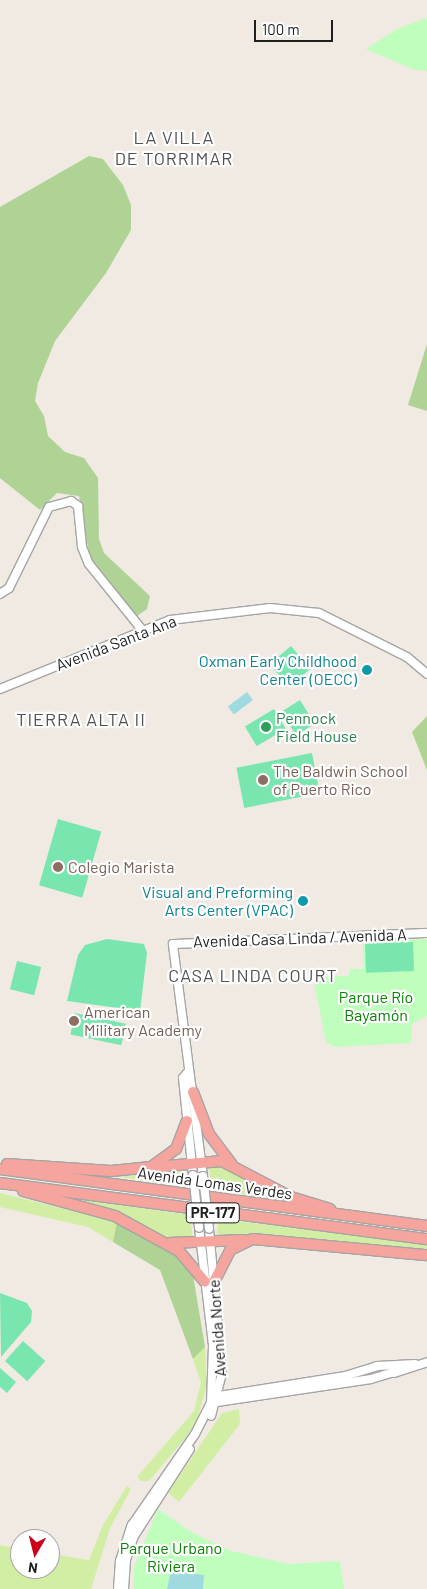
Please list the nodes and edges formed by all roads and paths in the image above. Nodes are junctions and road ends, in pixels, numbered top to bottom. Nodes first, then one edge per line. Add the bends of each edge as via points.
1 (0, 594) edge
2 (143, 632) junction
3 (427, 674) edge
4 (0, 689) edge
5 (427, 933) edge
6 (174, 944) joint
7 (187, 1073) junction
8 (193, 1092) junction
9 (187, 1121) junction
10 (197, 1163) junction
11 (0, 1164) edge
12 (232, 1164) junction
13 (151, 1168) junction
14 (0, 1169) edge
15 (0, 1184) edge
16 (350, 1217) junction
17 (427, 1226) edge
18 (427, 1239) edge
19 (254, 1240) junction
20 (166, 1242) junction
21 (205, 1242) junction
22 (427, 1256) edge
23 (210, 1282) junction
24 (427, 1362) edge
25 (415, 1364) junction
26 (375, 1366) junction
27 (396, 1371) junction
28 (380, 1376) junction
29 (346, 1382) junction
30 (218, 1399) junction
31 (118, 1589) edge
32 (124, 1589) edge

1 - 2 street via 9,588 49,507 71,500 78,506 82,547 89,564
2 - 3 street, Avenida Santa Ana via 170,620 201,614 298,608 320,613 407,657
2 - 4 street, Avenida Santa Ana
5 - 6 street, Avenida Casa Linda / Avenida A
6 - 7 street, Avenida Norte
7 - 8 street, Avenida Norte
7 - 9 street, Avenida Norte via 184,1078
8 - 10 street, Avenida Norte
8 - 12 highway via 209,1134
9 - 10 street, Avenida Norte
9 - 13 highway via 176,1149
10 - 12 highway
10 - 13 highway
10 - 21 street, Avenida Norte, bridge via 193,1175 199,1228
10 - 21 street, Avenida Norte, bridge via 203,1176 209,1229
11 - 13 highway via 111,1171
12 - 16 highway via 291,1197
14 - 16 highway, Avenida Lomas Verdes / PR-177
15 - 18 highway, Avenida Lomas Verdes / PR-177
15 - 20 highway via 115,1216
16 - 17 highway, Avenida Lomas Verdes / PR-177
19 - 21 highway
19 - 22 highway
19 - 23 highway via 230,1250
20 - 21 highway
20 - 23 highway
21 - 23 street, Avenida Norte
23 - 30 street, Avenida Norte via 222,1360
23 - 31 street, Avenida Norte via 214,1375 211,1403 132,1525 120,1561
24 - 25 street
25 - 26 street
25 - 27 street
26 - 28 street via 381,1369
26 - 30 street via 345,1376
27 - 28 street
27 - 29 street via 369,1383
28 - 29 street
29 - 30 street
30 - 32 street, Avenida Norte via 138,1527 126,1560

